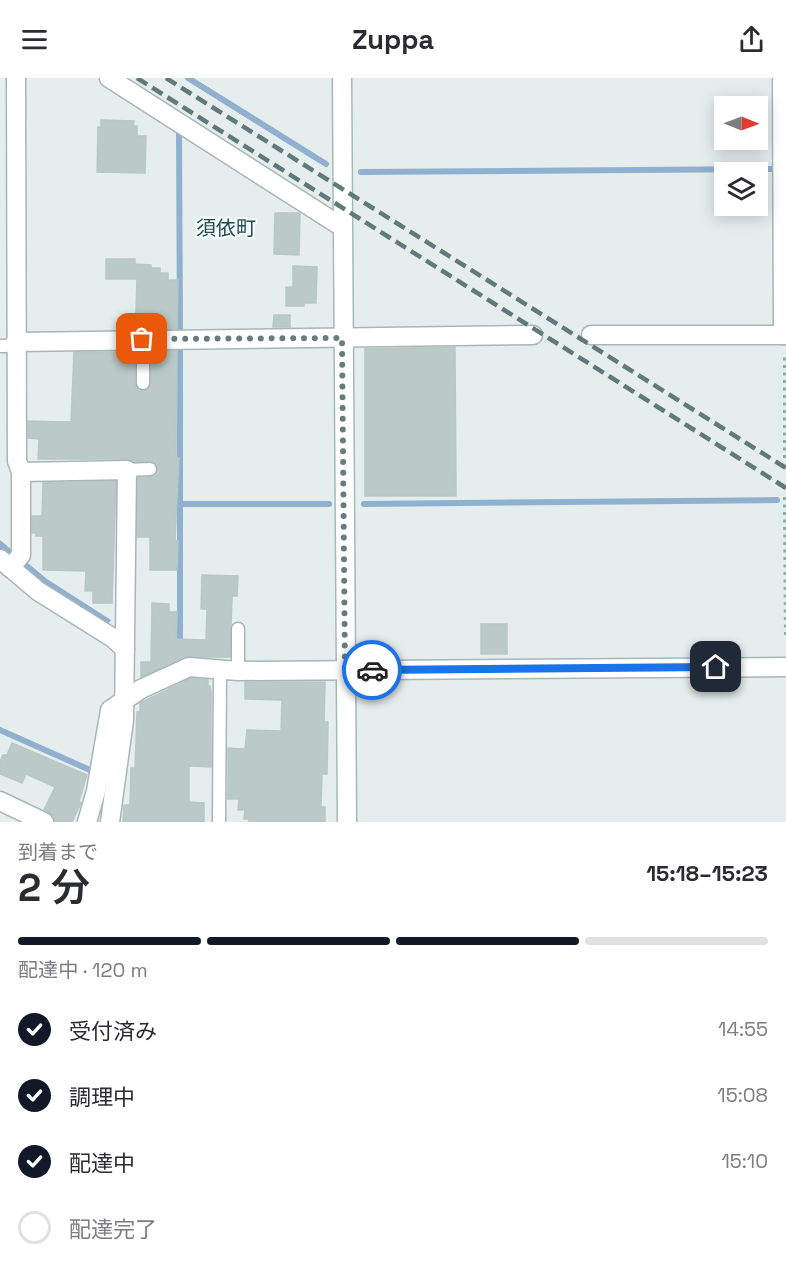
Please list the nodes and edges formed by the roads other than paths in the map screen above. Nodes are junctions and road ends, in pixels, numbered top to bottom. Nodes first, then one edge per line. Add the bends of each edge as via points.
1 (16, 78) edge
2 (109, 78) edge
3 (342, 78) edge
4 (782, 78) edge
5 (342, 227) junction
6 (533, 334) dead end
7 (591, 335) dead end
8 (784, 335) edge
9 (342, 338) junction
10 (142, 339) junction
11 (8, 344) edge
12 (143, 383) dead end
13 (150, 469) dead end
14 (128, 470) junction
15 (21, 472) junction
16 (10, 561) edge
17 (238, 629) dead end
18 (125, 649) junction
19 (786, 667) edge
20 (345, 670) junction
21 (229, 671) junction
22 (125, 700) junction
23 (0, 801) edge
24 (44, 822) edge
25 (87, 822) edge
26 (110, 822) edge
27 (219, 822) edge
28 (346, 822) edge

1 - 11 street
2 - 5 street
3 - 5 street
4 - 8 street
5 - 9 street
6 - 9 street
7 - 8 street
9 - 10 street
9 - 20 street
10 - 11 street
10 - 12 lane
11 - 15 street
13 - 14 lane
14 - 15 street
14 - 18 street
15 - 16 street
16 - 18 street via 38,591
17 - 21 lane
18 - 22 street
19 - 20 street
20 - 21 street
20 - 28 street
21 - 22 street via 189,668
21 - 27 lane
22 - 25 street via 110,710
22 - 26 street
23 - 24 street

